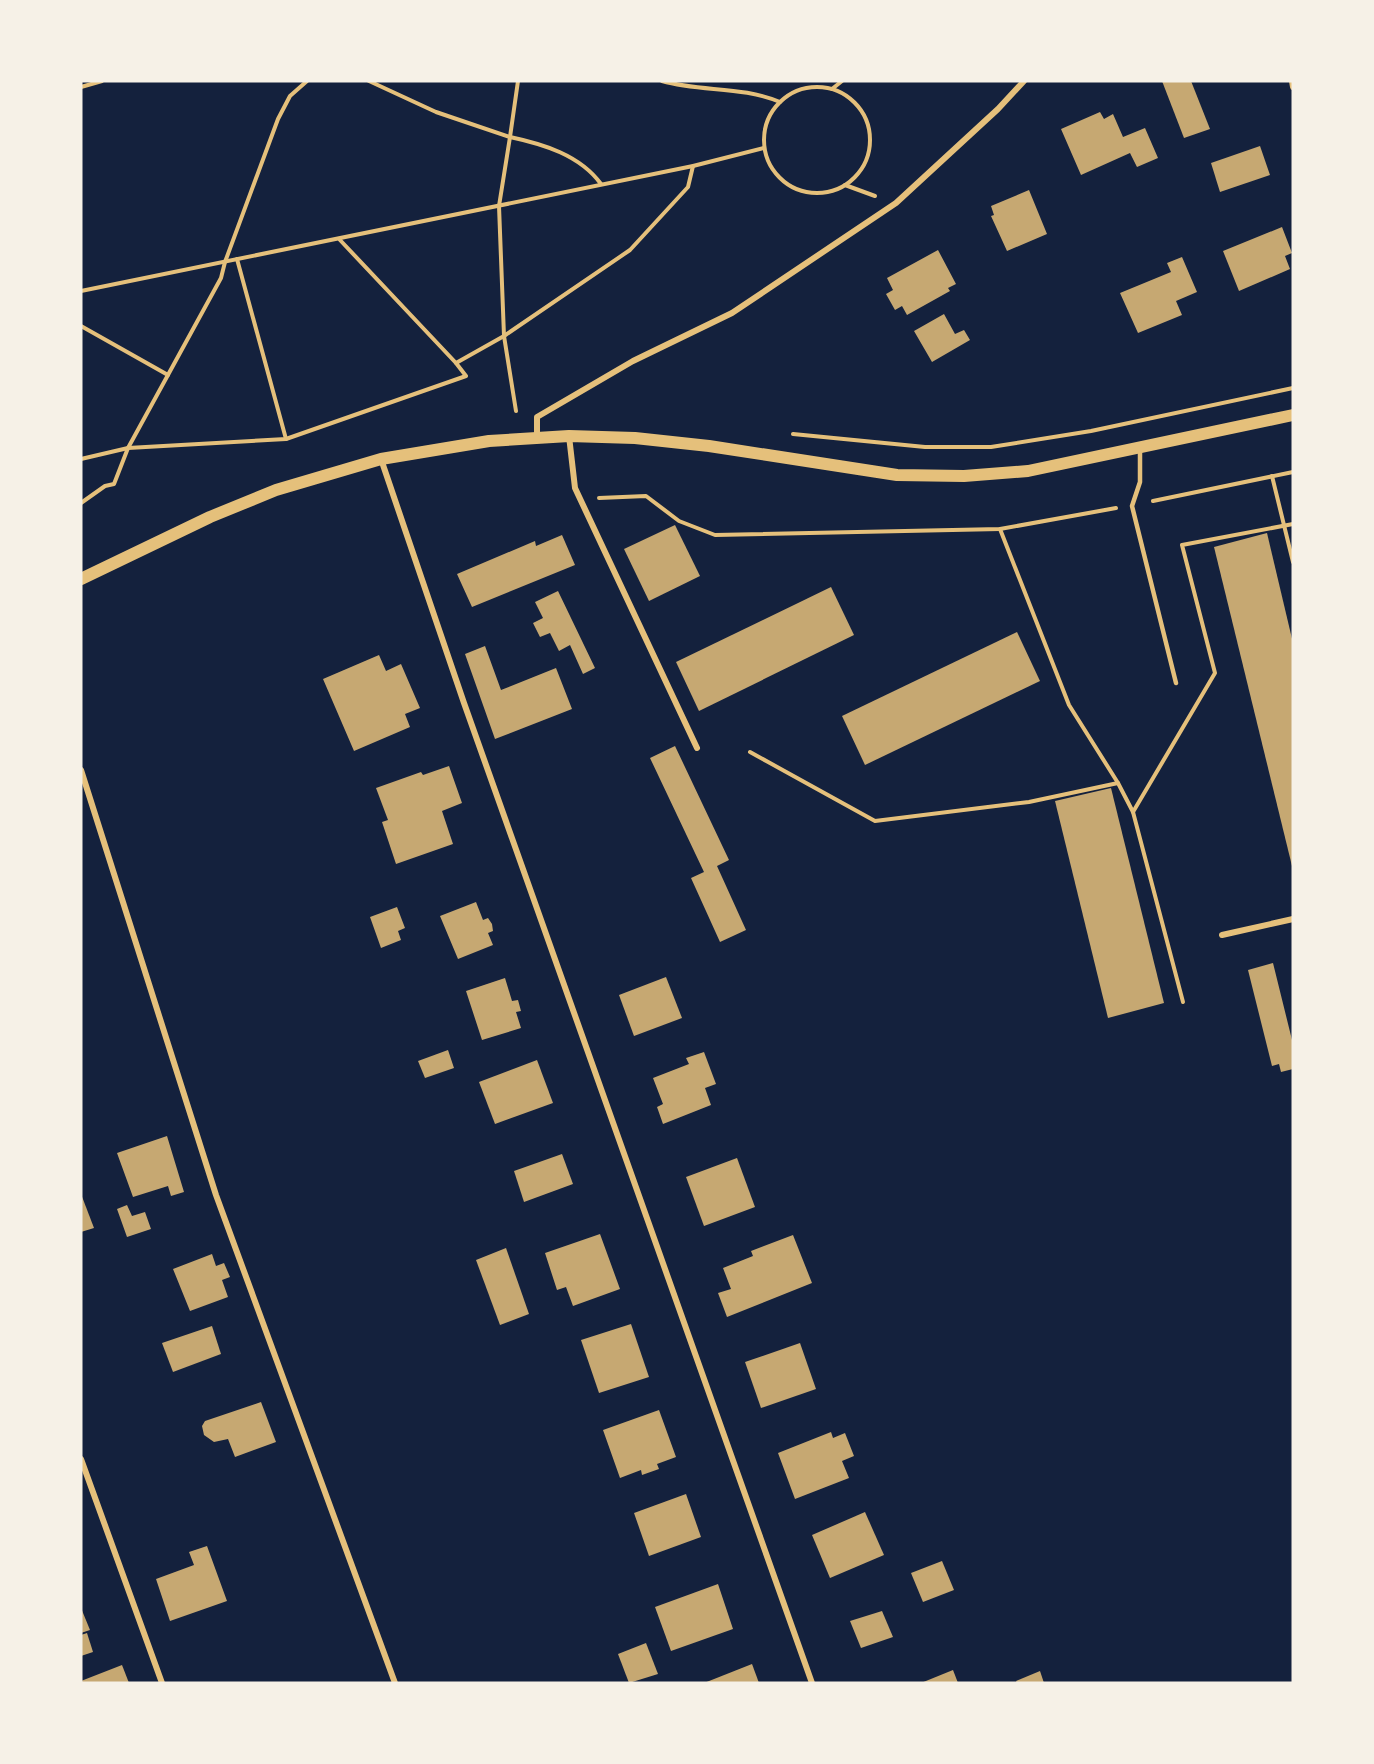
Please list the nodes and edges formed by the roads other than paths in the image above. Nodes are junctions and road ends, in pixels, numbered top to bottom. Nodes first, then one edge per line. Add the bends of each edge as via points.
1 (1024, 81) edge
2 (1292, 81) edge
3 (1293, 87) edge
4 (1293, 415) edge
5 (569, 436) junction
6 (537, 437) junction
7 (1140, 449) junction
8 (381, 459) junction
9 (81, 579) edge
10 (1176, 683) dead end
11 (697, 747) dead end
12 (81, 770) edge
13 (1293, 919) edge
14 (1222, 935) dead end
15 (81, 1459) edge
16 (162, 1683) edge
17 (395, 1683) edge
18 (812, 1683) edge

1 - 6 street via 896,203 732,313 633,361 537,417
2 - 3 street
4 - 7 main road
5 - 6 main road
5 - 7 main road via 663,441 929,477 1028,471
5 - 11 street via 575,489
6 - 8 main road
7 - 10 lane via 1140,482 1132,506
8 - 9 main road via 245,502
8 - 18 street
12 - 17 street via 216,1195
13 - 14 street
15 - 16 street

